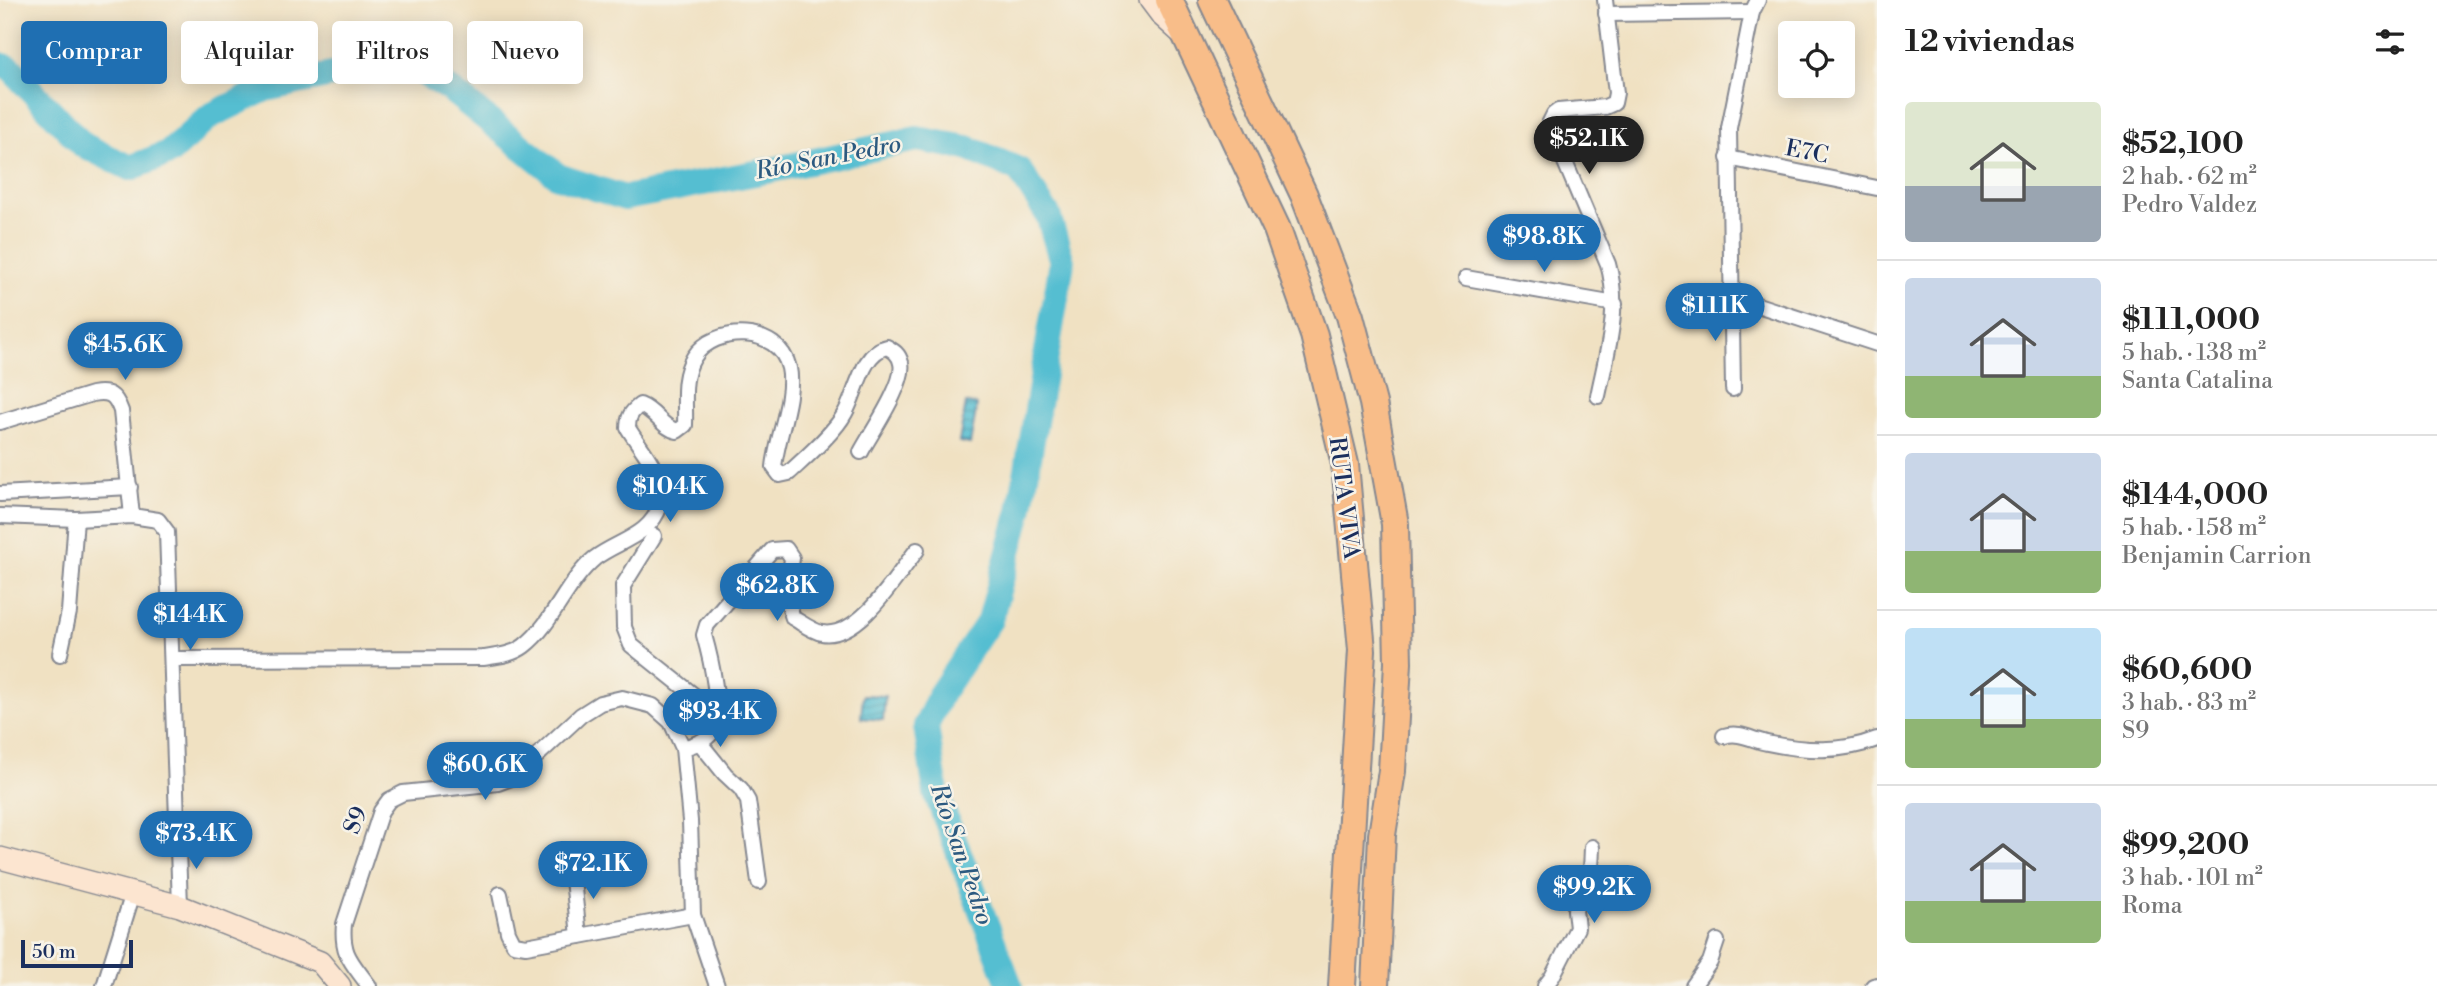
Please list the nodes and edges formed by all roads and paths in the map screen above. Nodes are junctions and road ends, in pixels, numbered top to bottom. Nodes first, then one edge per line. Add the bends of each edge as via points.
1 (1150, 0) edge
2 (1169, 0) edge
3 (1212, 0) edge
4 (1220, 0) edge
5 (1755, 6) edge
6 (1606, 7) edge
7 (1187, 38) junction
8 (1239, 52) junction
9 (1728, 158) junction
10 (1877, 188) edge
11 (1466, 278) dead end
12 (1733, 297) junction
13 (1615, 304) junction
14 (1877, 344) edge
15 (1732, 389) dead end
16 (1598, 396) dead end
17 (0, 422) edge
18 (861, 452) dead end
19 (130, 487) junction
20 (0, 494) edge
21 (0, 516) edge
22 (132, 516) junction
23 (76, 519) junction
24 (654, 536) dead end
25 (917, 550) dead end
26 (60, 654) dead end
27 (173, 659) junction
28 (716, 713) junction
29 (1724, 736) dead end
30 (1877, 739) edge
31 (700, 743) junction
32 (683, 748) junction
33 (1592, 846) dead end
34 (0, 858) edge
35 (572, 870) dead end
36 (759, 882) dead end
37 (133, 893) junction
38 (500, 894) dead end
39 (180, 906) junction
40 (693, 915) junction
41 (579, 936) junction
42 (1717, 941) dead end
43 (104, 986) edge
44 (340, 986) edge
45 (369, 986) edge
46 (717, 986) edge
47 (1342, 986) edge
48 (1375, 986) edge
49 (1545, 986) edge
50 (1693, 986) edge

1 - 7 main road
2 - 7 highway, RUTA VIVA
3 - 8 highway, RUTA VIVA
4 - 8 main road
5 - 6 street
5 - 9 street via 1729,128
6 - 13 street via 1614,103 1558,111 1549,124 1608,264
7 - 47 highway, RUTA VIVA via 1277,229 1314,335 1345,464 1362,650
8 - 48 highway, RUTA VIVA via 1304,195 1350,316 1373,403 1395,524 1398,663 1392,771 1382,835
9 - 10 street, E7C
9 - 12 street
11 - 13 street
12 - 14 street
12 - 15 street
13 - 16 street
17 - 19 street via 92,394 111,393 121,411
18 - 27 street via 898,385 902,365 897,353 887,347 877,349 867,360 844,416 789,474 780,475 774,467 791,388 787,362 770,340 757,334 725,337 696,353 690,364 684,392 685,425 670,430 651,409 640,405 628,420 628,428 655,471 661,493 653,519 635,537 585,568 523,647 483,658
19 - 20 street
19 - 22 street
21 - 23 street
22 - 23 street
22 - 27 street via 158,520 167,532
23 - 26 street via 69,612
24 - 28 street via 623,586 624,626 631,645
25 - 28 street via 861,621 847,629 822,633 793,618 787,600 792,558 786,549 772,551 707,625 704,635
27 - 39 street
28 - 31 street via 712,732
29 - 30 street via 1732,733 1769,744 1823,750
31 - 32 street
31 - 36 street via 748,801
32 - 40 street
32 - 45 street, S9 via 671,722 653,706 622,698 600,703 581,715 514,777 498,783 404,793 389,800 381,811 342,942
33 - 49 street via 1588,883 1575,910 1577,928
34 - 37 main road
35 - 41 street
37 - 39 main road
37 - 43 street
38 - 41 street via 514,944
39 - 44 main road via 320,962
40 - 41 street
40 - 46 street
42 - 50 street via 1710,962

